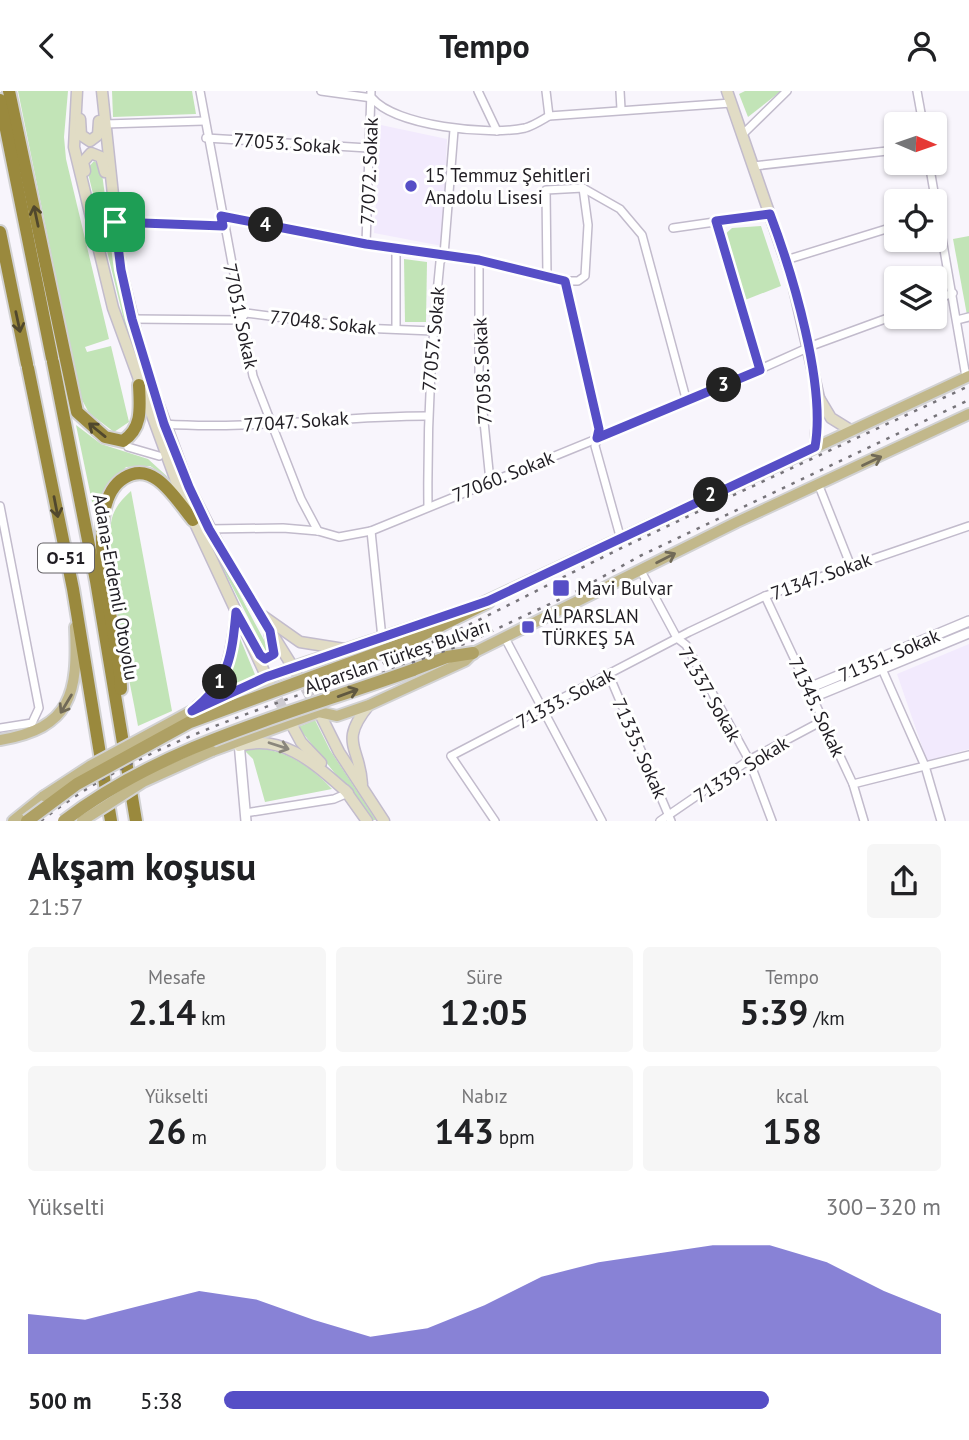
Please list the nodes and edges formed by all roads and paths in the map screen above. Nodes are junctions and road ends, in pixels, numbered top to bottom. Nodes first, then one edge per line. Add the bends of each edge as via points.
1 (9, 91) edge
2 (77, 91) edge
3 (83, 91) edge
4 (99, 91) edge
5 (200, 91) edge
6 (321, 91) edge
7 (478, 91) edge
8 (546, 91) edge
9 (620, 91) edge
10 (727, 91) edge
11 (787, 91) edge
12 (917, 91) edge
13 (372, 95) edge
14 (0, 100) edge
15 (732, 103) junction
16 (621, 109) junction
17 (921, 112) edge
18 (549, 116) junction
19 (204, 121) junction
20 (105, 124) junction
21 (453, 130) junction
22 (497, 131) junction
23 (743, 134) junction
24 (206, 138) junction
25 (368, 148) junction
26 (884, 151) edge
27 (754, 166) junction
28 (583, 188) junction
29 (770, 214) junction
30 (221, 216) junction
31 (716, 221) junction
32 (115, 222) junction
33 (223, 226) junction
34 (673, 228) dead end
35 (884, 230) edge
36 (0, 232) edge
37 (366, 244) junction
38 (396, 248) junction
39 (944, 252) edge
40 (444, 255) junction
41 (479, 260) junction
42 (786, 260) junction
43 (547, 275) junction
44 (565, 281) junction
45 (953, 293) junction
46 (947, 295) edge
47 (969, 317) edge
48 (132, 319) junction
49 (240, 320) junction
50 (884, 320) edge
51 (957, 320) junction
52 (121, 328) junction
53 (396, 329) junction
54 (433, 331) junction
55 (808, 349) junction
56 (760, 370) junction
57 (968, 377) edge
58 (139, 385) junction
59 (819, 398) junction
60 (687, 402) junction
61 (969, 414) edge
62 (427, 416) junction
63 (164, 424) junction
64 (272, 425) junction
65 (852, 431) junction
66 (597, 438) junction
67 (128, 447) dead end
68 (815, 447) junction
69 (159, 456) dead end
70 (491, 481) junction
71 (819, 486) junction
72 (0, 506) edge
73 (428, 507) junction
74 (193, 520) junction
75 (969, 526) edge
76 (209, 529) junction
77 (318, 531) junction
78 (371, 531) junction
79 (621, 536) junction
80 (850, 564) junction
81 (641, 571) junction
82 (73, 589) junction
83 (765, 596) junction
84 (488, 601) junction
85 (236, 612) junction
86 (260, 614) junction
87 (969, 621) edge
88 (270, 631) junction
89 (969, 633) edge
90 (246, 635) junction
91 (505, 638) junction
92 (677, 638) junction
93 (383, 639) junction
94 (349, 650) junction
95 (473, 653) junction
96 (882, 669) junction
97 (295, 670) junction
98 (609, 675) junction
99 (267, 680) junction
100 (811, 692) junction
101 (369, 705) junction
102 (544, 708) junction
103 (318, 710) junction
104 (192, 711) junction
105 (289, 720) junction
106 (824, 720) junction
107 (121, 724) junction
108 (0, 728) edge
109 (0, 740) edge
110 (239, 743) junction
111 (969, 755) edge
112 (749, 760) junction
113 (925, 766) junction
114 (853, 784) junction
115 (363, 788) junction
116 (348, 793) junction
117 (245, 817) edge
118 (670, 817) edge
119 (13, 821) edge
120 (27, 821) edge
121 (64, 821) edge
122 (82, 821) edge
123 (111, 821) edge
124 (136, 821) edge
125 (367, 821) edge
126 (384, 821) edge
127 (495, 821) edge
128 (602, 821) edge
129 (660, 821) edge
130 (772, 821) edge
131 (864, 821) edge
132 (941, 821) edge

58 -> 1 highway via 140,416 134,434 123,441 104,437 77,412
2 - 52 main road via 74,147
3 - 4 main road via 80,128 84,139 90,141 100,129
4 - 20 main road
5 - 19 street, 77051. Sokak
6 - 13 street
7 - 22 street
8 - 18 street
9 - 16 street
10 - 15 main road
11 - 23 street
12 - 17 street
13 - 21 street via 380,108
13 - 25 street, 77072. Sokak
14 - 107 highway, Adana-Erdemli Otoyolu / O-51
15 - 16 street
15 - 23 main road
16 - 18 street
18 - 22 street via 527,128
19 - 20 street
19 - 24 street, 77051. Sokak
20 - 32 main road
21 - 22 street
21 - 40 street, 77057. Sokak
23 - 27 main road
24 - 25 street, 77053. Sokak
24 - 30 street, 77051. Sokak
25 - 37 street, 77072. Sokak
26 - 27 street
27 - 29 main road
28 - 43 street via 546,190
28 - 44 street via 588,225 585,276
28 - 60 street via 620,209 642,235
29 - 31 street
29 - 42 main road
30 - 33 street, 77051. Sokak
30 - 37 street
31 - 34 street
31 - 56 street
32 - 33 street
32 - 48 main road
33 - 49 street, 77051. Sokak
35 - 42 street
36 -> 82 highway, O-51
37 - 38 street
38 - 40 street
38 - 53 street
39 - 45 street
40 - 41 street
40 - 54 street, 77057. Sokak
41 - 43 street
41 - 70 street, 77058. Sokak via 479,372
42 - 55 main road
43 - 44 street
44 - 66 street via 599,429
45 - 46 street
45 - 51 street
47 - 51 street
48 - 49 street, 77048. Sokak
48 - 52 main road via 126,314 116,268 104,167 101,157 91,153 83,162
48 - 63 main road
49 - 53 street, 77048. Sokak via 246,313
49 - 64 street, 77051. Sokak via 253,376
50 - 55 street, 77060. Sokak
51 - 57 street
52 - 58 main road
53 - 54 street, 77048. Sokak
54 - 62 street, 77057. Sokak
55 - 56 street, 77060. Sokak
55 - 59 main road
56 - 60 street, 77060. Sokak
57 - 65 main road, Alparslan Türkeş Bulvarı
58 - 74 main road
59 - 65 main road via 831,418
59 - 68 main road
60 - 66 street, 77060. Sokak
71 -> 61 main road, Alparslan Türkeş Bulvarı
62 - 64 street, 77047. Sokak via 360,416
62 - 73 street, 77057. Sokak
63 - 64 street, 77047. Sokak
63 - 76 main road
64 - 77 street, 77051. Sokak
65 - 68 main road, Alparslan Türkeş Bulvarı
66 - 70 street, 77060. Sokak
66 - 79 street via 598,457
67 - 69 street
68 - 79 main road, Alparslan Türkeş Bulvarı
70 - 73 street, 77060. Sokak
71 - 80 street
81 -> 71 main road, Alparslan Türkeş Bulvarı
72 - 108 street via 39,708 32,723
73 - 78 street, 77060. Sokak
74 - 85 main road
74 - 107 highway via 152,476 130,474 110,494 102,550 121,667
75 - 80 street, 71347. Sokak
76 - 77 street, 77060. Sokak
76 - 86 main road
77 - 78 street, 77060. Sokak via 339,537
78 - 93 street
79 - 84 main road, Alparslan Türkeş Bulvarı
80 - 83 street, 71347. Sokak
81 - 91 main road, Alparslan Türkeş Bulvarı
81 - 92 street, 71337. Sokak
82 -> 109 main road via 77,668 72,695 50,724 29,735
82 - 123 highway, O-51
83 - 92 street, 71347. Sokak
83 - 100 street, 71345. Sokak
84 - 93 main road, Alparslan Türkeş Bulvarı
84 - 120 highway, Alparslan Türkeş Bulvarı, bridge via 405,642 190,722 77,783
85 - 90 main road
85 - 104 main road via 227,670
86 - 88 main road
86 - 94 main road via 300,642
87 - 100 street, 71351. Sokak
88 - 90 main road via 274,654 265,659
88 - 97 main road
89 - 96 street, 71351. Sokak
90 - 99 main road
91 - 95 main road, Alparslan Türkeş Bulvarı
91 - 102 street
92 - 98 street, 71333. Sokak
92 - 112 street, 71337. Sokak via 686,645
93 - 94 main road, Alparslan Türkeş Bulvarı
94 - 97 main road, Alparslan Türkeş Bulvarı
95 - 101 main road, Alparslan Türkeş Bulvarı via 465,661
121 -> 95 highway, Alparslan Türkeş Bulvarı, bridge via 170,757 447,657
96 - 100 street, 71351. Sokak
96 - 113 street
97 - 99 main road, Alparslan Türkeş Bulvarı
98 - 102 street, 71333. Sokak
98 - 118 street, 71335. Sokak
99 - 104 main road, Alparslan Türkeş Bulvarı
100 - 106 street, 71345. Sokak
101 - 103 main road, Alparslan Türkeş Bulvarı via 337,716
101 - 115 main road via 353,731 351,747
102 - 127 street, 71333. Sokak via 451,756
102 - 128 street
103 - 105 main road, Alparslan Türkeş Bulvarı
103 - 115 main road
104 - 119 main road, Alparslan Türkeş Bulvarı, bridge via 90,766
105 - 110 main road, Alparslan Türkeş Bulvarı
105 - 116 main road via 301,742
106 - 112 street, 71339. Sokak
106 - 114 street, 71345. Sokak
107 - 124 highway, Adana-Erdemli Otoyolu / O-51
110 -> 116 main road via 266,742 299,753
110 - 117 street
110 - 122 main road, Alparslan Türkeş Bulvarı, bridge via 143,782
111 - 113 street
112 - 118 street, 71339. Sokak
112 - 130 street, 71337. Sokak
113 - 114 street
113 - 132 street
114 - 131 street, 71345. Sokak
115 - 126 main road
116 - 117 street
116 - 125 main road
118 - 129 street, 71339. Sokak

